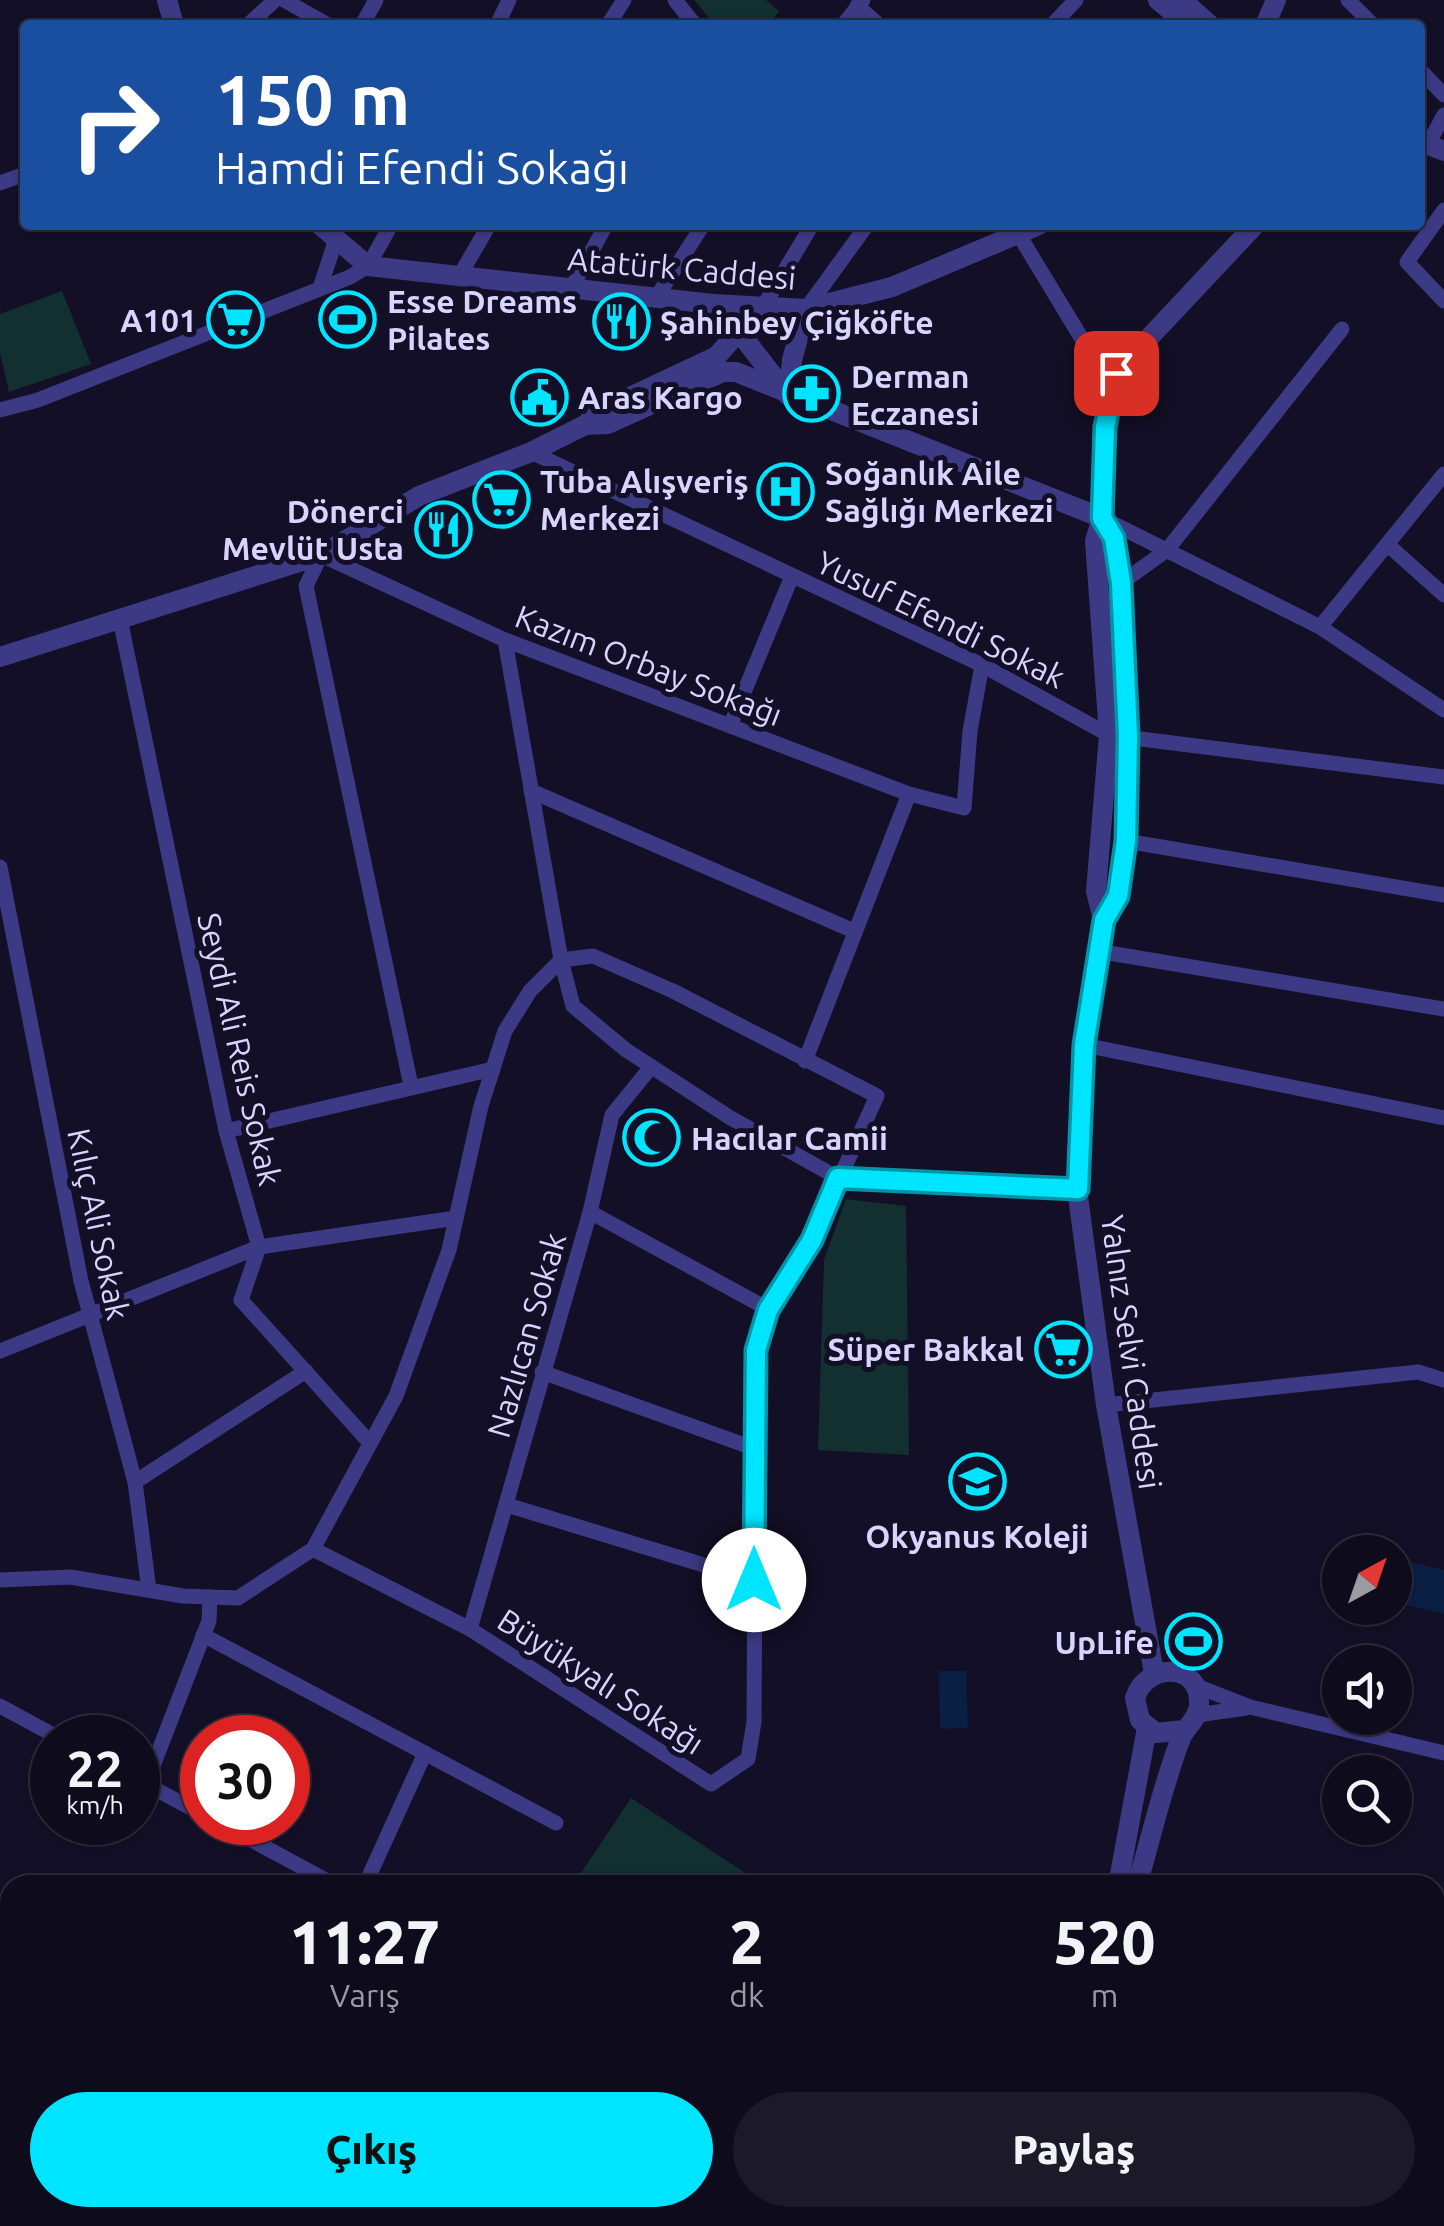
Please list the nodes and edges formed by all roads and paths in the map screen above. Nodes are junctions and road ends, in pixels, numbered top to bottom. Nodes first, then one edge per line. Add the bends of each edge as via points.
1 (276, 0) edge
2 (284, 0) edge
3 (675, 0) edge
4 (1076, 0) edge
5 (1158, 0) edge
6 (1182, 0) edge
7 (1348, 0) edge
8 (254, 20) edge
9 (319, 20) edge
10 (690, 20) edge
11 (1057, 20) edge
12 (1182, 20) edge
13 (1204, 20) edge
14 (1368, 20) edge
15 (1425, 75) edge
16 (1444, 95) edge
17 (1444, 115) edge
18 (1434, 145) edge
19 (1444, 210) edge
20 (387, 230) edge
21 (486, 230) edge
22 (603, 230) edge
23 (700, 230) edge
24 (809, 230) edge
25 (863, 230) edge
26 (1029, 230) edge
27 (1251, 230) edge
28 (328, 232) edge
29 (1019, 235) junction
30 (368, 266) junction
31 (460, 275) junction
32 (321, 285) junction
33 (572, 288) junction
34 (656, 298) junction
35 (1444, 301) edge
36 (713, 304) junction
37 (764, 306) junction
38 (806, 310) junction
39 (732, 321) junction
40 (1342, 328) dead end
41 (1116, 373) junction
42 (789, 396) junction
43 (0, 410) edge
44 (585, 425) junction
45 (531, 452) junction
46 (1444, 474) edge
47 (1102, 518) junction
48 (1387, 544) junction
49 (1167, 550) junction
50 (322, 555) junction
51 (792, 576) junction
52 (1121, 583) junction
53 (1444, 595) edge
54 (120, 618) junction
55 (1320, 627) junction
56 (505, 640) junction
57 (0, 657) edge
58 (982, 665) junction
59 (1444, 710) edge
60 (730, 726) junction
61 (1119, 735) junction
62 (1444, 777) edge
63 (531, 791) junction
64 (910, 794) junction
65 (1126, 841) junction
66 (0, 867) edge
67 (1444, 895) edge
68 (1104, 920) junction
69 (854, 931) junction
70 (1097, 951) junction
71 (560, 960) junction
72 (1444, 1009) edge
73 (1084, 1045) junction
74 (805, 1061) junction
75 (652, 1066) junction
76 (493, 1068) junction
77 (412, 1086) junction
78 (1444, 1118) edge
79 (226, 1131) junction
80 (838, 1178) junction
81 (1078, 1189) junction
82 (590, 1212) junction
83 (456, 1218) junction
84 (258, 1248) junction
85 (768, 1310) junction
86 (89, 1313) junction
87 (0, 1352) edge
88 (306, 1371) junction
89 (542, 1372) junction
90 (1444, 1380) edge
91 (1106, 1405) junction
92 (370, 1443) junction
93 (753, 1448) junction
94 (135, 1482) junction
95 (506, 1505) junction
96 (313, 1549) junction
97 (0, 1580) edge
98 (754, 1580) junction
99 (149, 1590) junction
100 (210, 1597) junction
101 (470, 1629) junction
102 (203, 1635) junction
103 (1154, 1673) junction
104 (1194, 1685) junction
105 (0, 1706) edge
106 (1250, 1707) junction
107 (30, 1722) edge
108 (1191, 1722) junction
109 (1147, 1728) junction
110 (160, 1739) edge
111 (425, 1753) junction
112 (1444, 1753) edge
113 (556, 1823) dead end
114 (260, 1845) edge
115 (316, 1875) edge
116 (370, 1875) edge
117 (1120, 1875) edge
118 (1139, 1875) edge

1 - 8 street
2 - 9 street
3 - 10 street
4 - 11 street
5 - 12 street
6 - 13 street
7 - 14 street
15 - 16 street
17 - 18 street
19 - 35 street via 1406,262
20 - 30 street
21 - 31 street
22 - 33 street
23 - 34 street
24 - 37 street
25 - 38 street
26 - 29 street, Atatürk Caddesi
27 - 41 street
28 - 30 street
28 - 32 street
29 - 38 street, Atatürk Caddesi via 892,287
29 - 41 street via 1085,344
30 - 31 street, Atatürk Caddesi
30 - 32 street
31 - 33 street, Atatürk Caddesi
32 - 43 street
33 - 34 street, Atatürk Caddesi
34 - 36 street, Atatürk Caddesi
36 - 37 street, Atatürk Caddesi
36 - 39 street
37 - 38 street, Atatürk Caddesi
38 - 42 street
39 - 42 street
39 - 44 street via 733,338 718,356 600,411
40 - 49 street
41 - 47 street, Yalnız Selvi Caddesi via 1105,427
42 - 44 street via 723,372 608,424
42 - 47 street
44 - 45 street
45 - 50 street via 418,496
45 - 51 street, Yusuf Efendi Sokak
46 - 48 street
47 - 49 street
47 - 52 street, Yalnız Selvi Caddesi via 1114,538
47 - 61 street, Yalnız Selvi Caddesi via 1095,541
48 - 53 street
48 - 55 street
49 - 52 street
49 - 55 street
50 - 54 street
50 - 56 street, Kazım Orbay Sokağı
50 - 77 street via 306,586
51 - 58 street, Yusuf Efendi Sokak
51 - 60 street
52 - 61 street, Yalnız Selvi Caddesi
54 - 57 street
54 - 79 street, Seydi Ali Reis Sokak
55 - 59 street
56 - 60 street, Kazım Orbay Sokağı
56 - 63 street
58 - 61 street, Yusuf Efendi Sokak
58 - 64 street, Kazım Orbay Sokağı via 964,808
60 - 64 street, Kazım Orbay Sokağı
61 - 62 street
61 - 65 street, Yalnız Selvi Caddesi
61 - 68 street, Yalnız Selvi Caddesi via 1096,891
63 - 69 street
63 - 71 street
64 - 69 street
65 - 67 street
65 - 68 street, Yalnız Selvi Caddesi via 1118,896
66 - 86 street, Kılıç Ali Sokak
68 - 70 street, Yalnız Selvi Caddesi
69 - 74 street
70 - 72 street
70 - 73 street, Yalnız Selvi Caddesi
71 - 74 street via 593,956
71 - 75 street via 573,1006
71 - 76 street via 530,991
73 - 78 street
73 - 81 street, Yalnız Selvi Caddesi
74 - 80 street, Büyükyalı Sokağı via 877,1096
75 - 80 street
75 - 82 street, Nazlıcan Sokak via 612,1115
76 - 77 street
76 - 83 street
77 - 79 street
79 - 84 street, Seydi Ali Reis Sokak
80 - 81 street
80 - 85 street, Büyükyalı Sokağı via 812,1240
81 - 91 street, Yalnız Selvi Caddesi
82 - 85 street
82 - 89 street, Nazlıcan Sokak
83 - 84 street
83 - 92 street via 396,1396
84 - 86 street
84 - 88 street via 241,1300
85 - 93 street, Büyükyalı Sokağı via 756,1350
86 - 87 street
86 - 94 street, Kılıç Ali Sokak
88 - 92 street
88 - 94 street
89 - 93 street
89 - 95 street, Nazlıcan Sokak
90 - 91 street via 1418,1372
91 - 103 street, Yalnız Selvi Caddesi
92 - 96 street
93 - 98 street, Büyükyalı Sokağı
94 - 99 street, Kılıç Ali Sokak
95 - 98 street
95 - 101 street, Nazlıcan Sokak
96 - 100 street via 238,1598
96 - 101 street, Büyükyalı Sokağı
97 - 99 street via 70,1577
98 - 101 street, Büyükyalı Sokağı via 748,1759 711,1784
99 - 100 street
100 - 102 street
102 - 110 street
102 - 111 street
103 - 104 street via 1176,1671
103 - 109 street via 1134,1698
104 - 106 street
104 - 108 street
105 - 107 street
106 - 108 street
106 - 112 street
108 - 109 street via 1166,1735
108 - 118 street via 1158,1798
109 - 117 street
111 - 113 street
111 - 116 street
114 - 115 street

